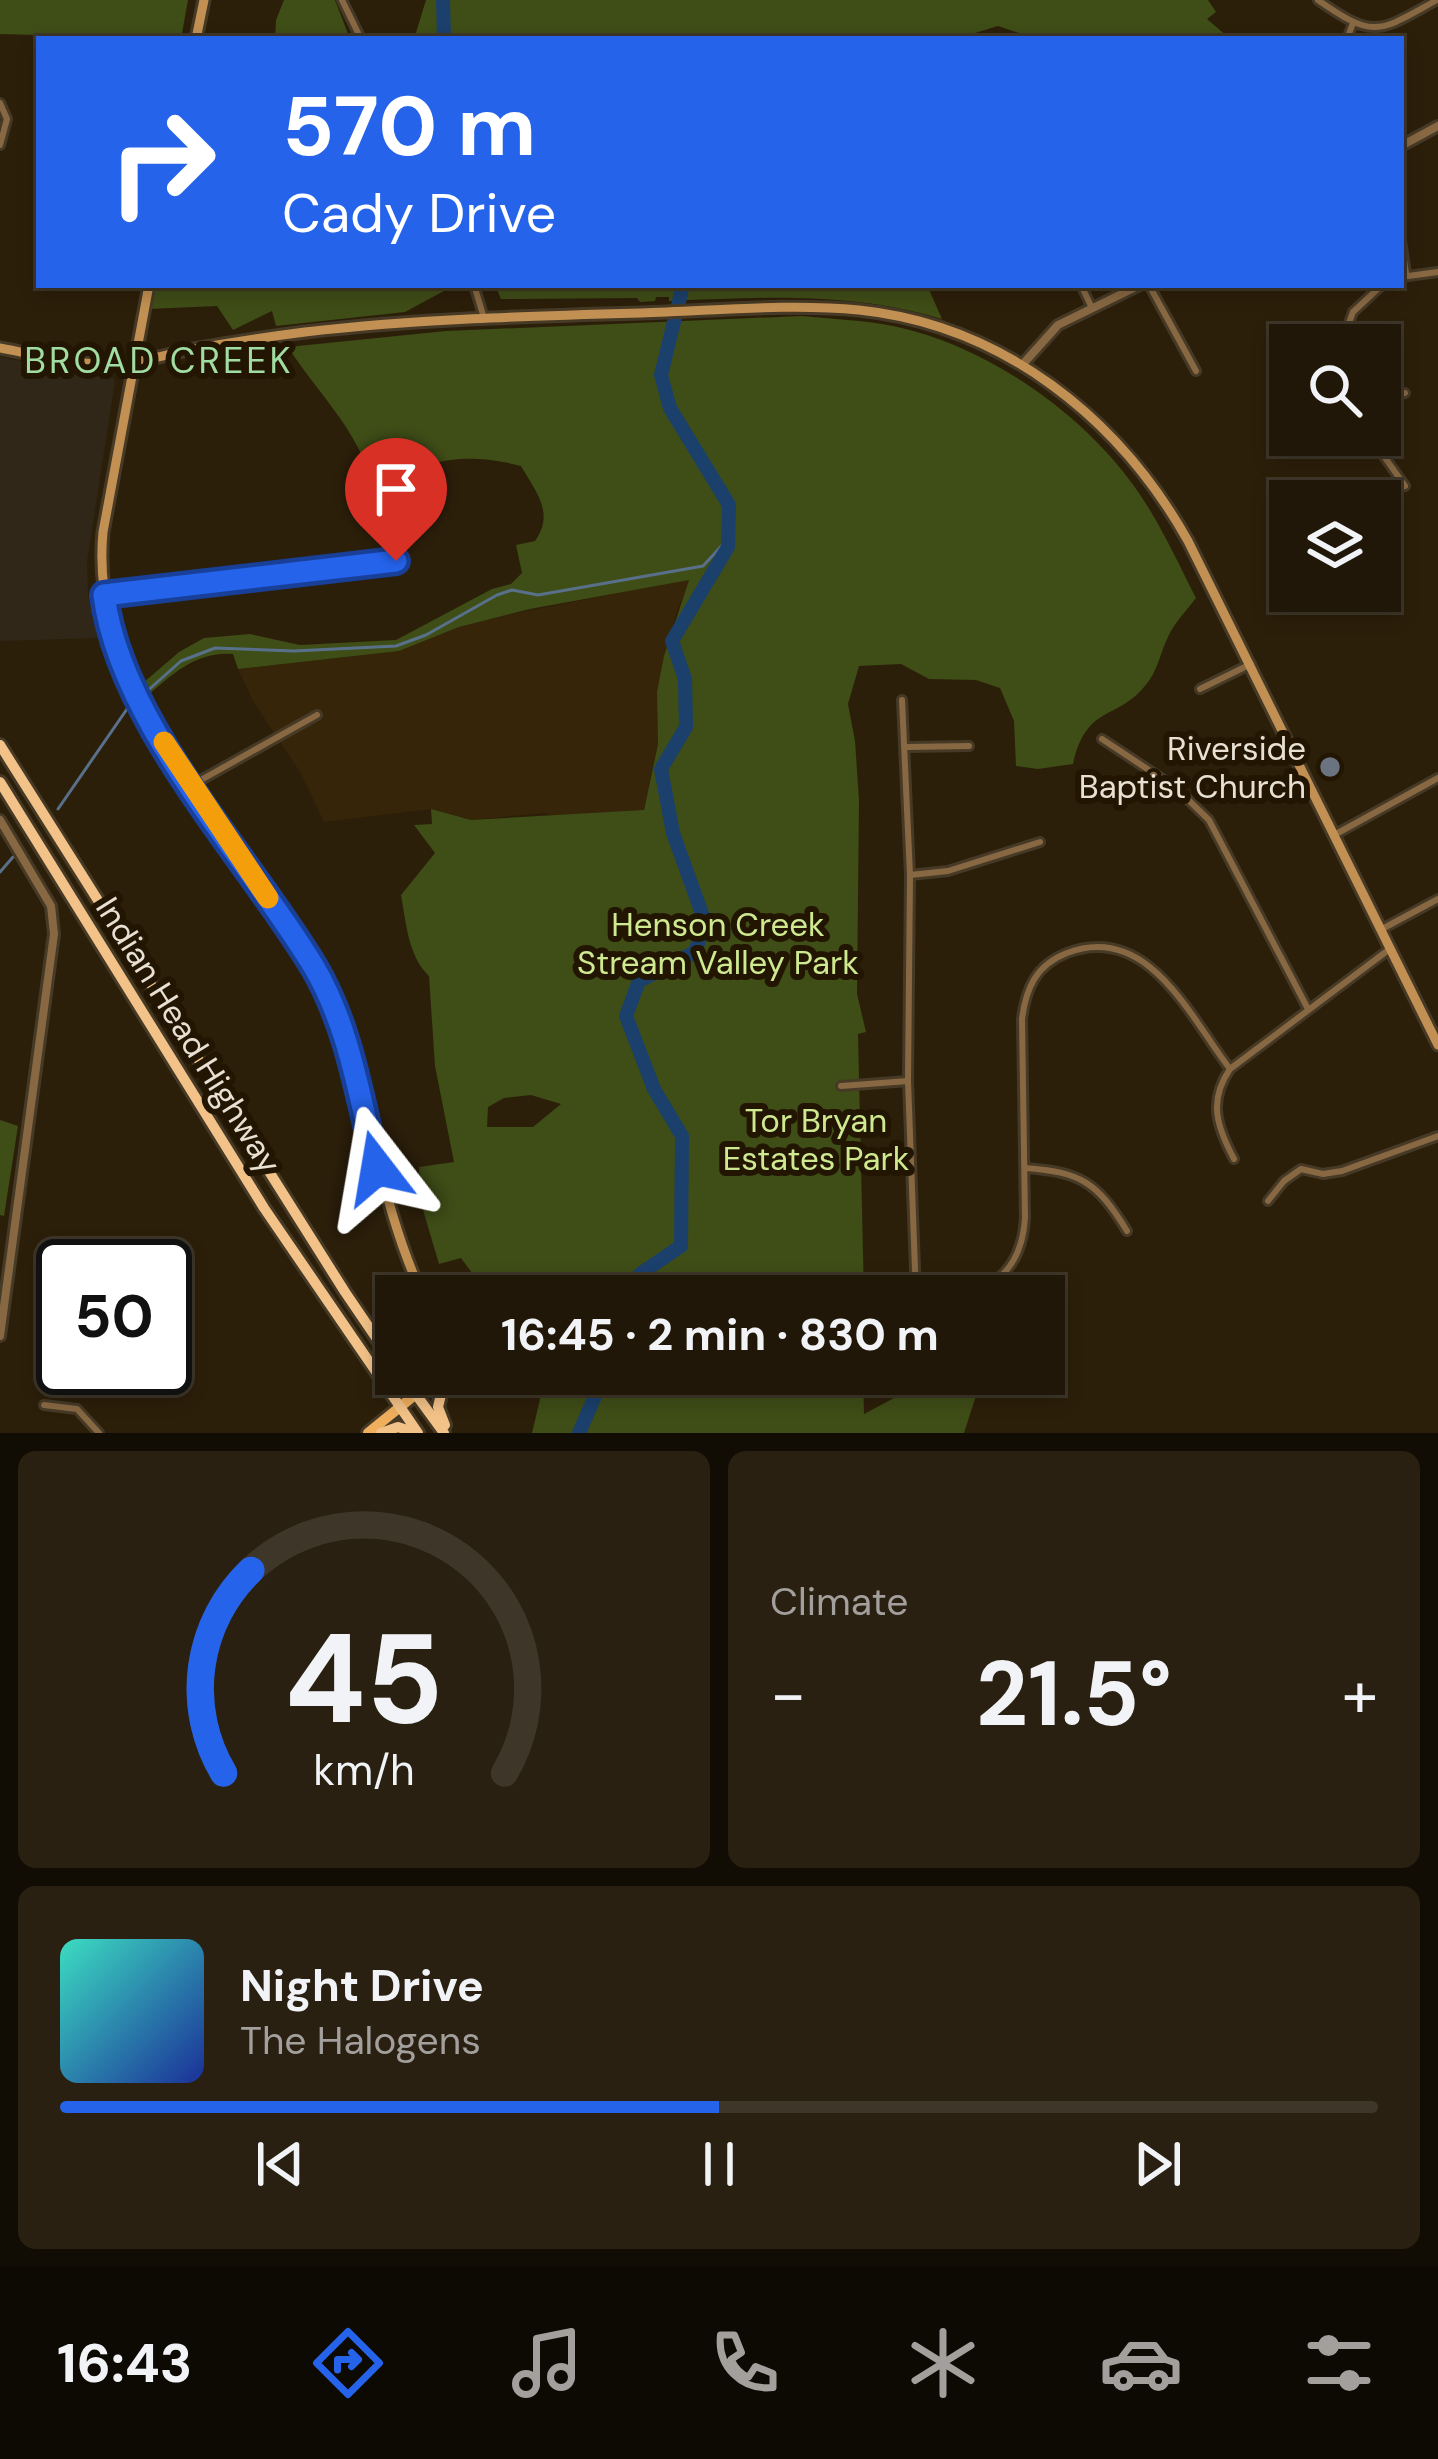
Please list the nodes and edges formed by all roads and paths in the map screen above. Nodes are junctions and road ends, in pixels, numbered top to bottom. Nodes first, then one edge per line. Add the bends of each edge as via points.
1 (204, 0) edge
2 (342, 0) edge
3 (1318, 0) edge
4 (1437, 0) edge
5 (1353, 23) junction
6 (197, 36) edge
7 (360, 36) edge
8 (1349, 36) edge
9 (0, 103) edge
10 (1438, 126) edge
11 (1404, 144) edge
12 (0, 145) edge
13 (1438, 272) edge
14 (1404, 276) edge
15 (148, 288) edge
16 (475, 288) edge
17 (1083, 288) edge
18 (1137, 288) edge
19 (1146, 288) edge
20 (1379, 288) edge
21 (1092, 308) junction
22 (484, 318) junction
23 (1349, 324) edge
24 (0, 348) edge
25 (134, 362) junction
26 (1023, 364) junction
27 (1196, 371) dead end
28 (1405, 393) dead end
29 (1401, 394) edge
30 (1384, 456) edge
31 (1405, 486) dead end
32 (396, 561) dead end
33 (104, 595) junction
34 (1250, 664) junction
35 (1200, 689) dead end
36 (902, 700) dead end
37 (317, 715) dead end
38 (1102, 739) dead end
39 (0, 745) edge
40 (969, 746) dead end
41 (906, 747) junction
42 (1438, 778) edge
43 (0, 782) edge
44 (192, 785) junction
45 (0, 820) edge
46 (1336, 834) junction
47 (1040, 842) dead end
48 (910, 875) junction
49 (1438, 899) edge
50 (1382, 929) junction
51 (1391, 948) junction
52 (1307, 1010) junction
53 (1435, 1032) edge
54 (1438, 1045) edge
55 (1231, 1069) junction
56 (908, 1081) junction
57 (841, 1086) dead end
58 (1438, 1136) edge
59 (1234, 1160) dead end
60 (1023, 1168) junction
61 (1268, 1202) dead end
62 (1126, 1231) dead end
63 (414, 1275) edge
64 (915, 1275) edge
65 (1001, 1275) edge
66 (2, 1313) edge
67 (0, 1336) edge
68 (375, 1336) edge
69 (415, 1395) edge
70 (417, 1395) edge
71 (440, 1395) edge
72 (44, 1405) dead end
73 (400, 1406) junction
74 (99, 1433) edge
75 (368, 1433) edge
76 (381, 1433) edge
77 (417, 1433) edge
78 (447, 1433) edge

1 - 6 main road
2 - 7 street
3 - 5 street
4 - 5 street via 1392,25
5 - 8 street
9 - 12 street via 7,119
10 - 11 street
13 - 14 street
15 - 25 main road
16 - 22 street
17 - 21 street
18 - 21 street
19 - 27 street
20 - 23 street
21 - 26 street via 1047,334
22 - 25 main road via 268,336
22 - 26 main road via 880,313 928,323
24 - 25 main road
25 - 33 main road via 103,532
26 - 34 main road via 1094,417 1152,482
28 - 29 street
30 - 31 street
32 - 33 street
33 - 44 main road via 130,686
34 - 35 street
34 - 46 main road
36 - 41 street
37 - 44 street
38 - 52 street via 1209,820
39 - 68 highway, Indian Head Highway
40 - 41 street
41 - 48 street
42 - 46 street
43 - 73 highway, Indian Head Highway via 264,1208
44 - 63 main road via 329,996 389,1213
45 - 66 street via 51,905 54,934
46 - 50 main road
47 - 48 street via 948,872
48 - 56 street
49 - 50 street
50 - 51 main road
51 - 52 street
51 - 53 main road
52 - 55 street
53 - 54 main road
55 - 59 street via 1216,1115
55 - 60 street via 1148,963 1100,947 1055,959 1034,976 1024,1000
56 - 57 street
56 - 64 street
58 - 61 street via 1342,1172 1301,1169
60 - 62 street via 1081,1178
60 - 65 street via 1024,1235
66 - 67 street
69 - 73 main road
70 - 78 highway
71 - 78 highway
72 - 74 street via 77,1409
73 - 75 main road
73 - 77 highway, Indian Head Highway
76 - 77 highway

